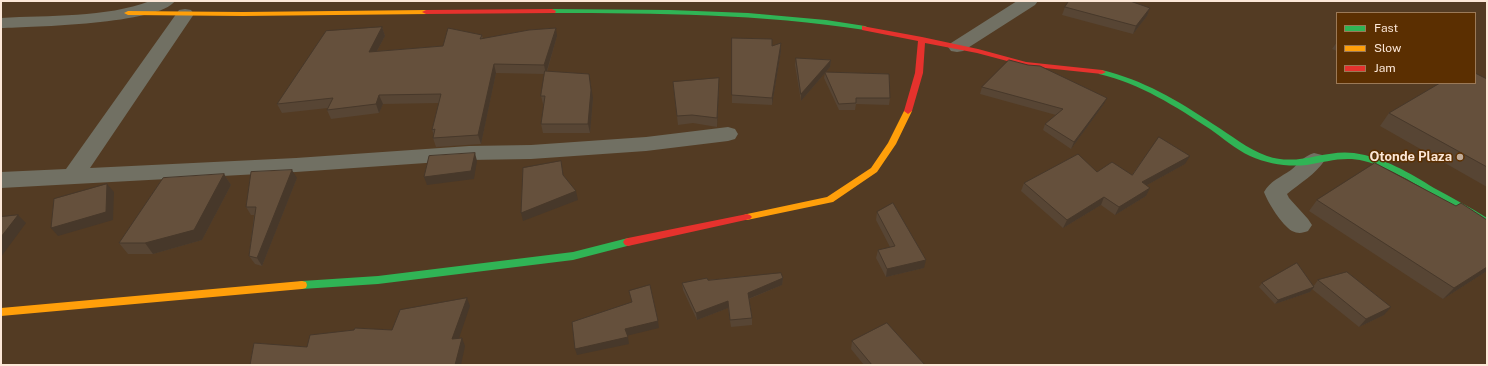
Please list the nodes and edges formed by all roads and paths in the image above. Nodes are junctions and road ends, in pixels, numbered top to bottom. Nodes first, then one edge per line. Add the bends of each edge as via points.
1 (166, 1) edge
2 (1029, 1) edge
3 (128, 12) junction
4 (185, 14) junction
5 (1, 23) edge
6 (922, 39) junction
7 (958, 47) junction
8 (728, 134) dead end
9 (1314, 160) junction
10 (73, 176) junction
11 (1, 180) edge
12 (1487, 222) edge
13 (1300, 225) dead end
14 (1, 312) edge

1 - 3 street
2 - 7 street
3 - 4 street
3 - 5 street via 90,18
4 - 6 street via 502,10 716,13 782,17
4 - 10 street
6 - 7 street
6 - 14 street via 919,73 911,106 892,144 874,170 830,200 565,257 378,280
7 - 9 street via 1044,67 1100,72 1136,82 1172,101 1248,151 1264,158 1285,162
8 - 10 street via 646,144 546,151 469,153 361,162
9 - 12 street via 1354,156 1375,161
9 - 13 street via 1275,192 1279,202
10 - 11 street

